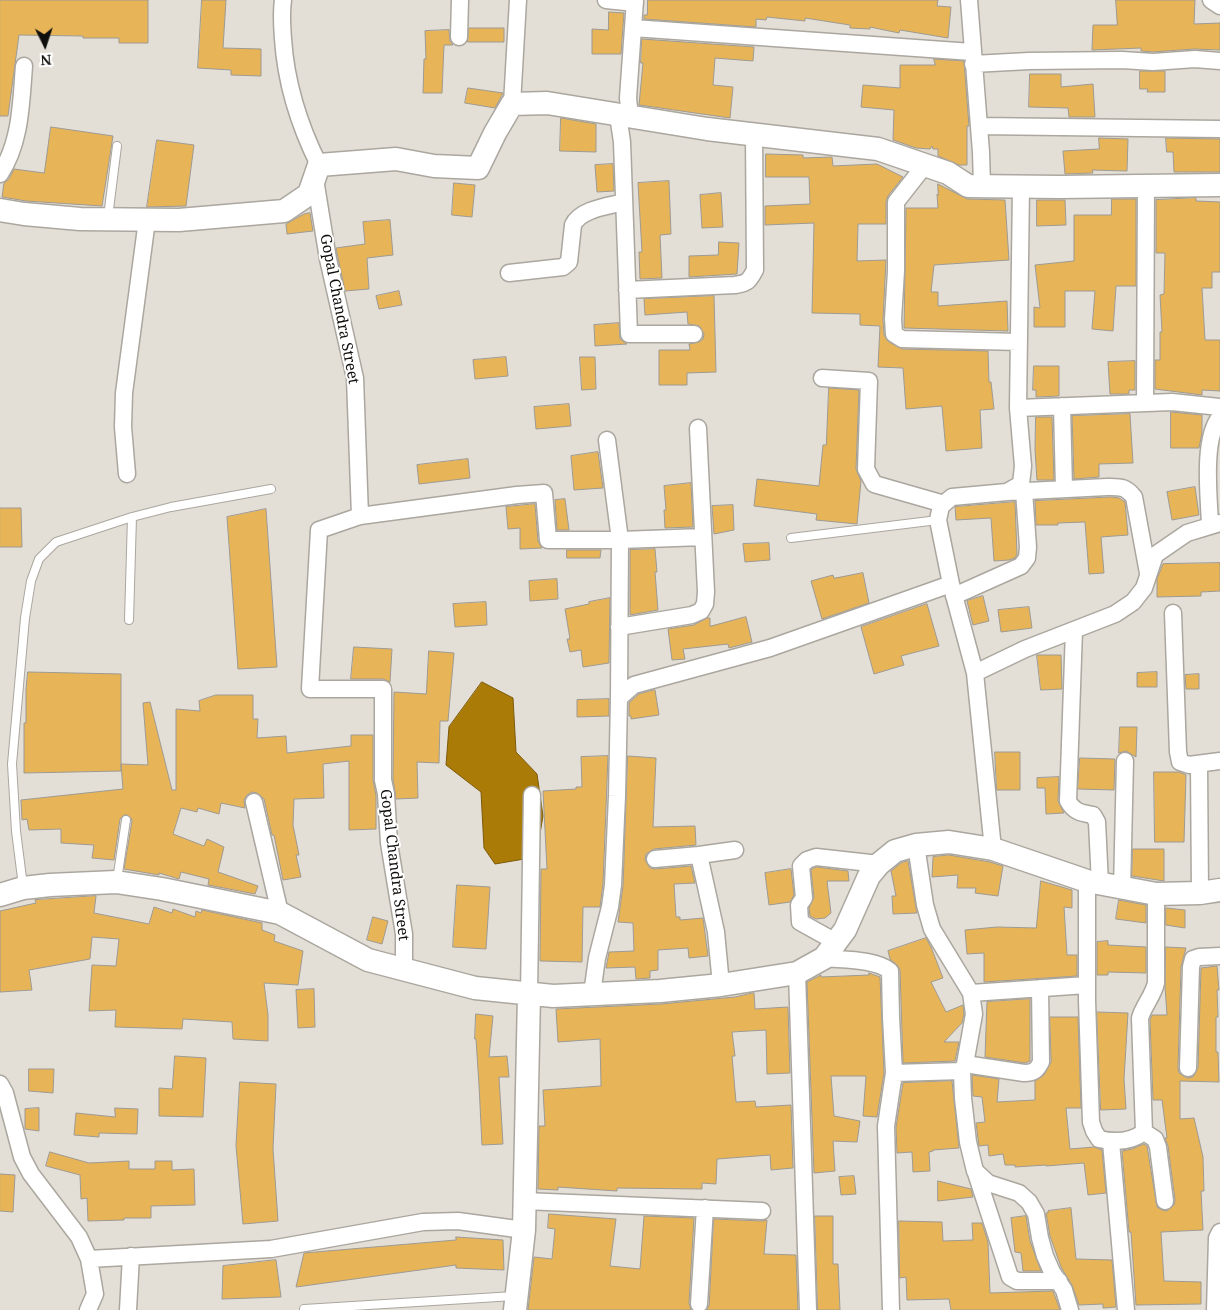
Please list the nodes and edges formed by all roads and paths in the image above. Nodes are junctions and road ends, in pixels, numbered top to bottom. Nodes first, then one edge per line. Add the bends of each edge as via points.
1 (283, 0) edge
2 (460, 0) edge
3 (518, 0) edge
4 (606, 0) edge
5 (969, 0) edge
6 (1211, 0) edge
7 (635, 2) edge
8 (1220, 6) edge
9 (633, 28) junction
10 (459, 37) dead end
11 (973, 58) junction
12 (1220, 61) edge
13 (24, 66) dead end
14 (512, 104) junction
15 (624, 116) junction
16 (979, 126) junction
17 (1220, 129) edge
18 (754, 136) junction
19 (118, 146) dead end
20 (925, 165) junction
21 (317, 171) junction
22 (0, 174) edge
23 (1146, 185) junction
24 (1220, 185) edge
25 (982, 186) junction
26 (1021, 187) junction
27 (624, 202) junction
28 (0, 210) edge
29 (108, 220) junction
30 (147, 220) junction
31 (509, 273) dead end
32 (627, 290) junction
33 (694, 334) dead end
34 (1019, 342) junction
35 (822, 378) dead end
36 (1145, 403) junction
37 (1062, 406) junction
38 (1220, 407) edge
39 (1018, 408) junction
40 (1220, 417) edge
41 (698, 428) dead end
42 (607, 440) dead end
43 (1214, 458) edge
44 (127, 474) dead end
45 (271, 489) dead end
46 (1064, 490) junction
47 (1015, 492) junction
48 (944, 504) junction
49 (360, 516) junction
50 (132, 517) junction
51 (938, 520) junction
52 (1215, 524) edge
53 (703, 537) junction
54 (791, 538) dead end
55 (620, 540) junction
56 (1148, 574) junction
57 (952, 590) junction
58 (1173, 613) dead end
59 (129, 620) dead end
60 (619, 627) junction
61 (1074, 630) junction
62 (975, 673) junction
63 (619, 698) junction
64 (1124, 761) dead end
65 (1220, 761) edge
66 (1199, 764) junction
67 (532, 795) dead end
68 (254, 802) dead end
69 (126, 820) dead end
70 (916, 845) junction
71 (993, 849) junction
72 (735, 850) dead end
73 (699, 855) junction
74 (655, 859) dead end
75 (879, 864) junction
76 (116, 882) junction
77 (1093, 883) junction
78 (23, 888) junction
79 (1122, 889) junction
80 (1210, 891) edge
81 (1156, 894) junction
82 (0, 895) edge
83 (280, 913) junction
84 (830, 950) junction
85 (1220, 956) edge
86 (404, 970) junction
87 (797, 973) junction
88 (721, 985) junction
89 (1088, 985) junction
90 (1040, 988) junction
91 (971, 993) junction
92 (592, 994) junction
93 (529, 995) junction
94 (963, 1067) junction
95 (1188, 1068) dead end
96 (894, 1073) junction
97 (0, 1084) edge
98 (1144, 1132) junction
99 (1111, 1142) junction
100 (975, 1171) junction
101 (524, 1201) junction
102 (1165, 1201) dead end
103 (705, 1208) junction
104 (762, 1211) dead end
105 (524, 1230) junction
106 (1220, 1232) edge
107 (131, 1256) junction
108 (89, 1259) junction
109 (1058, 1281) junction
110 (515, 1303) edge
111 (699, 1304) dead end
112 (304, 1309) dead end
113 (88, 1310) edge
114 (128, 1310) edge
115 (808, 1310) edge
116 (891, 1310) edge
117 (1070, 1310) edge
118 (1126, 1310) edge
119 (1215, 1310) edge

1 - 21 street, Gopal Chandra Street via 281,12 288,80
2 - 10 street
3 - 14 street
4 - 7 street
5 - 11 street
6 - 8 street
7 - 9 street
9 - 11 street
9 - 15 street
11 - 12 street
11 - 16 street
13 - 22 street via 19,126 10,157
14 - 15 street via 547,103
14 - 21 street via 478,168 434,166 396,159
15 - 18 street
15 - 27 street
16 - 17 street
16 - 25 street
18 - 20 street via 878,149
18 - 32 street via 755,270 751,277 746,283 735,285
19 - 29 lane
20 - 25 street via 948,173 968,186
20 - 34 street via 896,202 894,334 902,338
21 - 30 street via 309,194 284,211
21 - 49 street, Gopal Chandra Street via 328,259 355,378
23 - 24 street
23 - 26 street
23 - 36 street
25 - 26 street
26 - 34 street
27 - 31 street via 586,213 575,220 569,262 563,267
27 - 32 street
28 - 29 street via 80,220
29 - 30 street
30 - 44 street via 124,393
32 - 33 street via 629,334
34 - 39 street
35 - 48 street via 869,381 866,469 874,484
36 - 37 street
36 - 38 street
37 - 39 street
37 - 46 street
39 - 47 street via 1023,466 1021,484
40 - 43 street via 1210,439
41 - 53 street
42 - 55 street
43 - 52 street
45 - 50 lane
46 - 47 street
46 - 56 street via 1107,487 1128,490 1134,497
47 - 48 street via 952,497
47 - 57 street via 1028,547 1027,558 1021,566
48 - 51 street
49 - 55 street via 544,493 548,540
49 - 86 street, Gopal Chandra Street via 319,530 310,689 383,689 383,780 389,843 404,934
50 - 59 lane
50 - 78 lane via 56,542 38,559 31,581 12,764
51 - 54 lane
51 - 57 street
52 - 56 street via 1187,534 1155,555
53 - 55 street
53 - 60 street via 706,592 701,611
55 - 60 street
56 - 61 street via 1144,588 1133,602 1115,614
57 - 62 street
57 - 63 street via 770,648 634,685
58 - 66 street via 1178,752 1180,762
60 - 63 street
61 - 62 street
61 - 77 street via 1068,801 1071,808 1093,815 1097,822
62 - 71 street
63 - 92 street via 613,885
64 - 79 street
65 - 66 street
66 - 80 street
67 - 93 street
68 - 83 street
69 - 76 lane
70 - 71 street via 949,842
70 - 75 street via 894,851
70 - 91 street via 932,929
71 - 77 street
72 - 73 street
73 - 74 street
73 - 88 street via 716,932
75 - 84 street via 870,876 845,930
75 - 84 street via 816,857 801,866 804,898 799,905 800,922
76 - 78 street
76 - 83 street
77 - 79 street
77 - 89 street
78 - 82 street
79 - 81 street
80 - 81 street
81 - 98 street via 1156,983 1154,994 1140,1018
83 - 86 street via 368,960
84 - 87 street
84 - 96 street via 884,965 890,971
85 - 95 street via 1193,960
86 - 93 street via 475,988
87 - 88 street
87 - 115 street
88 - 92 street
89 - 90 street
89 - 99 street via 1091,1122 1099,1139
90 - 91 street
90 - 94 street via 1041,1062 1037,1069 1024,1072
91 - 94 street via 974,1014
92 - 93 street
93 - 101 street
94 - 96 street
94 - 100 street via 968,1142
96 - 116 street via 886,1126
97 - 108 street via 22,1157 31,1174 79,1237
98 - 99 street via 1135,1139
98 - 102 street via 1155,1139 1158,1147
99 - 118 street
100 - 109 street via 988,1183 1018,1193 1029,1202 1036,1214 1045,1256
100 - 109 street via 1010,1277 1017,1281
101 - 103 street
101 - 105 street
103 - 104 street
103 - 111 street
105 - 107 street via 458,1221 423,1222 271,1249
105 - 110 street
106 - 119 street via 1217,1238
107 - 108 street
107 - 114 street
108 - 113 street via 95,1294
109 - 117 street
110 - 112 lane

